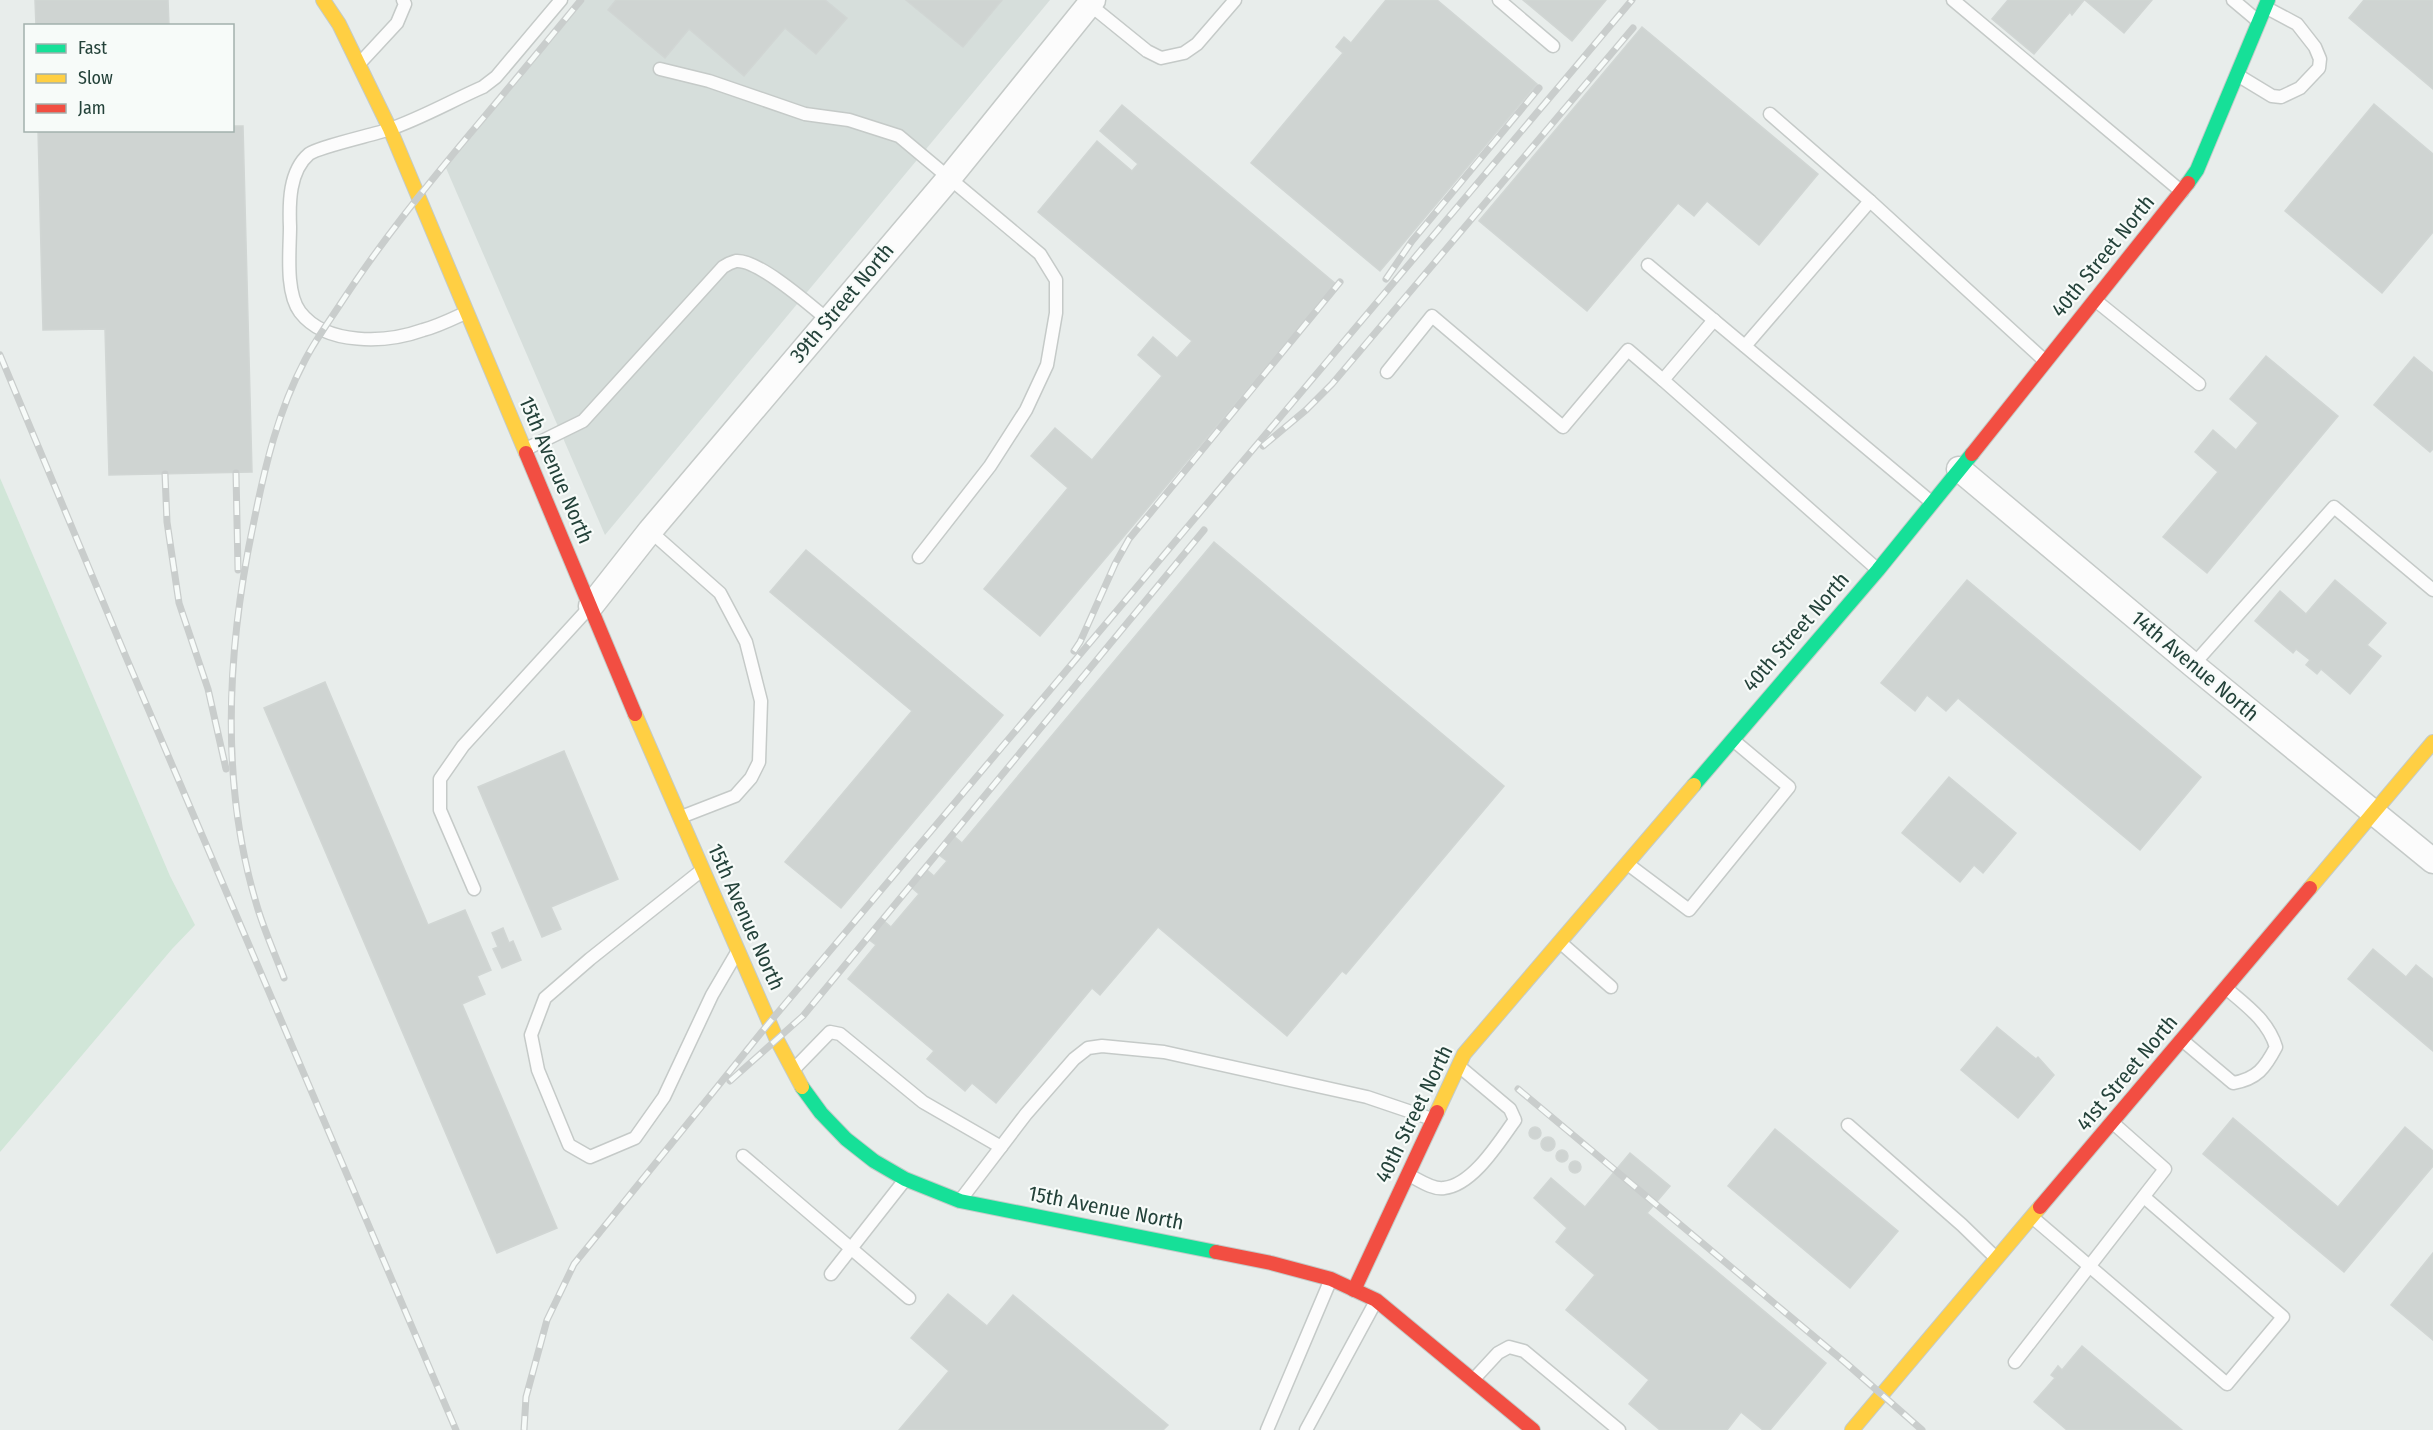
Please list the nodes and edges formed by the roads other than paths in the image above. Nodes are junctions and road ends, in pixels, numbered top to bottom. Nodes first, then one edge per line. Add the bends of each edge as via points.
1 (322, 0) edge
2 (403, 0) edge
3 (561, 0) edge
4 (1235, 0) edge
5 (1499, 0) edge
6 (1953, 0) edge
7 (2233, 0) edge
8 (1091, 2) edge
9 (2266, 4) edge
10 (2259, 22) junction
11 (1553, 46) dead end
12 (358, 64) junction
13 (660, 69) dead end
14 (2235, 74) junction
15 (1770, 114) dead end
16 (390, 129) junction
17 (950, 177) junction
18 (2182, 192) junction
19 (1870, 201) junction
20 (1648, 265) dead end
21 (2095, 300) junction
22 (465, 313) junction
23 (828, 320) junction
24 (1714, 320) junction
25 (1745, 346) junction
26 (2045, 361) junction
27 (1387, 372) dead end
28 (1663, 380) junction
29 (2199, 384) dead end
30 (525, 449) junction
31 (1959, 469) junction
32 (1932, 503) junction
33 (650, 531) junction
34 (919, 557) dead end
35 (1878, 570) junction
36 (2433, 590) edge
37 (591, 606) junction
38 (2193, 665) junction
39 (1732, 739) junction
40 (2432, 745) edge
41 (2374, 813) junction
42 (679, 818) junction
43 (2433, 861) edge
44 (1628, 864) junction
45 (704, 869) junction
46 (474, 889) dead end
47 (1560, 942) junction
48 (739, 950) junction
49 (1611, 987) dead end
50 (2227, 989) junction
51 (2182, 1040) junction
52 (1458, 1066) junction
53 (792, 1071) junction
54 (1433, 1119) junction
55 (2113, 1123) junction
56 (1848, 1125) dead end
57 (1001, 1147) junction
58 (743, 1156) dead end
59 (1408, 1174) junction
60 (905, 1179) junction
61 (2144, 1197) junction
62 (960, 1201) junction
63 (2031, 1216) junction
64 (851, 1248) junction
65 (1996, 1258) junction
66 (2089, 1266) junction
67 (831, 1274) dead end
68 (1331, 1279) junction
69 (1354, 1290) junction
70 (909, 1298) dead end
71 (1376, 1300) junction
72 (2015, 1362) dead end
73 (1473, 1381) junction
74 (1267, 1430) edge
75 (1305, 1430) edge
76 (1533, 1430) edge
77 (1619, 1430) edge
78 (1852, 1430) edge

1 - 12 street, 15th Avenue North via 339,24
2 - 12 lane via 398,23
3 - 16 lane via 496,77 483,87
4 - 8 lane via 1197,44 1184,53 1161,58 1147,51
5 - 11 lane
6 - 18 lane
7 - 10 lane
8 - 17 street, 39th Street North
9 - 10 street, 40th Street North
9 - 14 lane via 2297,24 2315,47 2319,68 2300,88 2282,97 2272,96
10 - 14 street, 40th Street North
12 - 16 street, 15th Avenue North
13 - 17 lane via 709,81 805,114 849,120 899,136
14 - 18 street, 40th Street North via 2197,170
15 - 19 lane
16 - 22 street, 15th Avenue North
16 - 22 lane via 310,153 294,175 288,269 299,311 322,331 367,338 422,331
17 - 23 street, 39th Street North
17 - 34 lane via 1040,254 1056,280 1056,313 1047,365 1026,410 990,466
18 - 21 street, 40th Street North
19 - 25 lane
19 - 26 lane
20 - 24 lane
21 - 26 street, 40th Street North
21 - 29 lane
22 - 30 street, 15th Avenue North
23 - 30 lane via 780,282 750,263 735,261 723,267 583,421
23 - 33 street, 39th Street North
24 - 25 lane
24 - 28 lane
25 - 32 lane
26 - 31 street, 40th Street North
27 - 28 lane via 1432,316 1563,427 1628,350
28 - 35 lane
30 - 37 street, 15th Avenue North
31 - 32 street, 40th Street North
31 - 38 street, 14th Avenue North
32 - 35 street, 40th Street North
33 - 37 street, 39th Street North
33 - 42 lane via 720,593 746,642 761,701 759,762 751,778 735,796
35 - 39 street, 40th Street North
36 - 38 lane via 2334,507
37 - 42 street, 15th Avenue North
37 - 46 lane via 462,747 440,779 440,810
38 - 41 street, 14th Avenue North
39 - 44 street, 40th Street North
39 - 44 lane via 1789,787 1689,910
40 - 41 street, 41st Street North
41 - 43 street, 14th Avenue North
41 - 50 street, 41st Street North
42 - 45 street, 15th Avenue North
44 - 47 street, 40th Street North
45 - 48 street, 15th Avenue North
45 - 48 lane via 545,998 531,1035 538,1070 569,1145 590,1157 635,1138 664,1097 712,995
47 - 49 lane
47 - 52 street, 40th Street North
48 - 53 street, 15th Avenue North
50 - 51 street, 41st Street North
50 - 51 lane via 2255,1012 2271,1032 2276,1047 2266,1065 2250,1081 2233,1083
51 - 55 street, 41st Street North
52 - 54 street, 40th Street North
52 - 59 lane via 1510,1109 1515,1120 1466,1180 1443,1189
53 - 57 lane via 830,1032 840,1034 923,1101
53 - 60 street, 15th Avenue North via 821,1113 846,1139
54 - 57 lane via 1367,1097 1164,1052 1102,1046 1088,1048 1074,1059
54 - 59 street, 40th Street North
55 - 61 lane via 2165,1169
55 - 63 street, 41st Street North
56 - 65 lane
57 - 62 lane
58 - 64 lane
59 - 69 street, 40th Street North
60 - 62 street, 15th Avenue North
60 - 64 lane
61 - 66 lane
61 - 66 lane via 2283,1317 2227,1384
62 - 68 street, 15th Avenue North via 1271,1263
63 - 65 street, 41st Street North
63 - 66 lane
64 - 67 lane
64 - 70 lane
65 - 78 street, 41st Street North
66 - 72 lane
68 - 69 street, 15th Avenue North
68 - 74 lane
69 - 71 street, 15th Avenue North
71 - 73 street, 15th Avenue North
71 - 75 lane
73 - 76 street, 15th Avenue North
73 - 77 lane via 1498,1353 1509,1347 1524,1351

